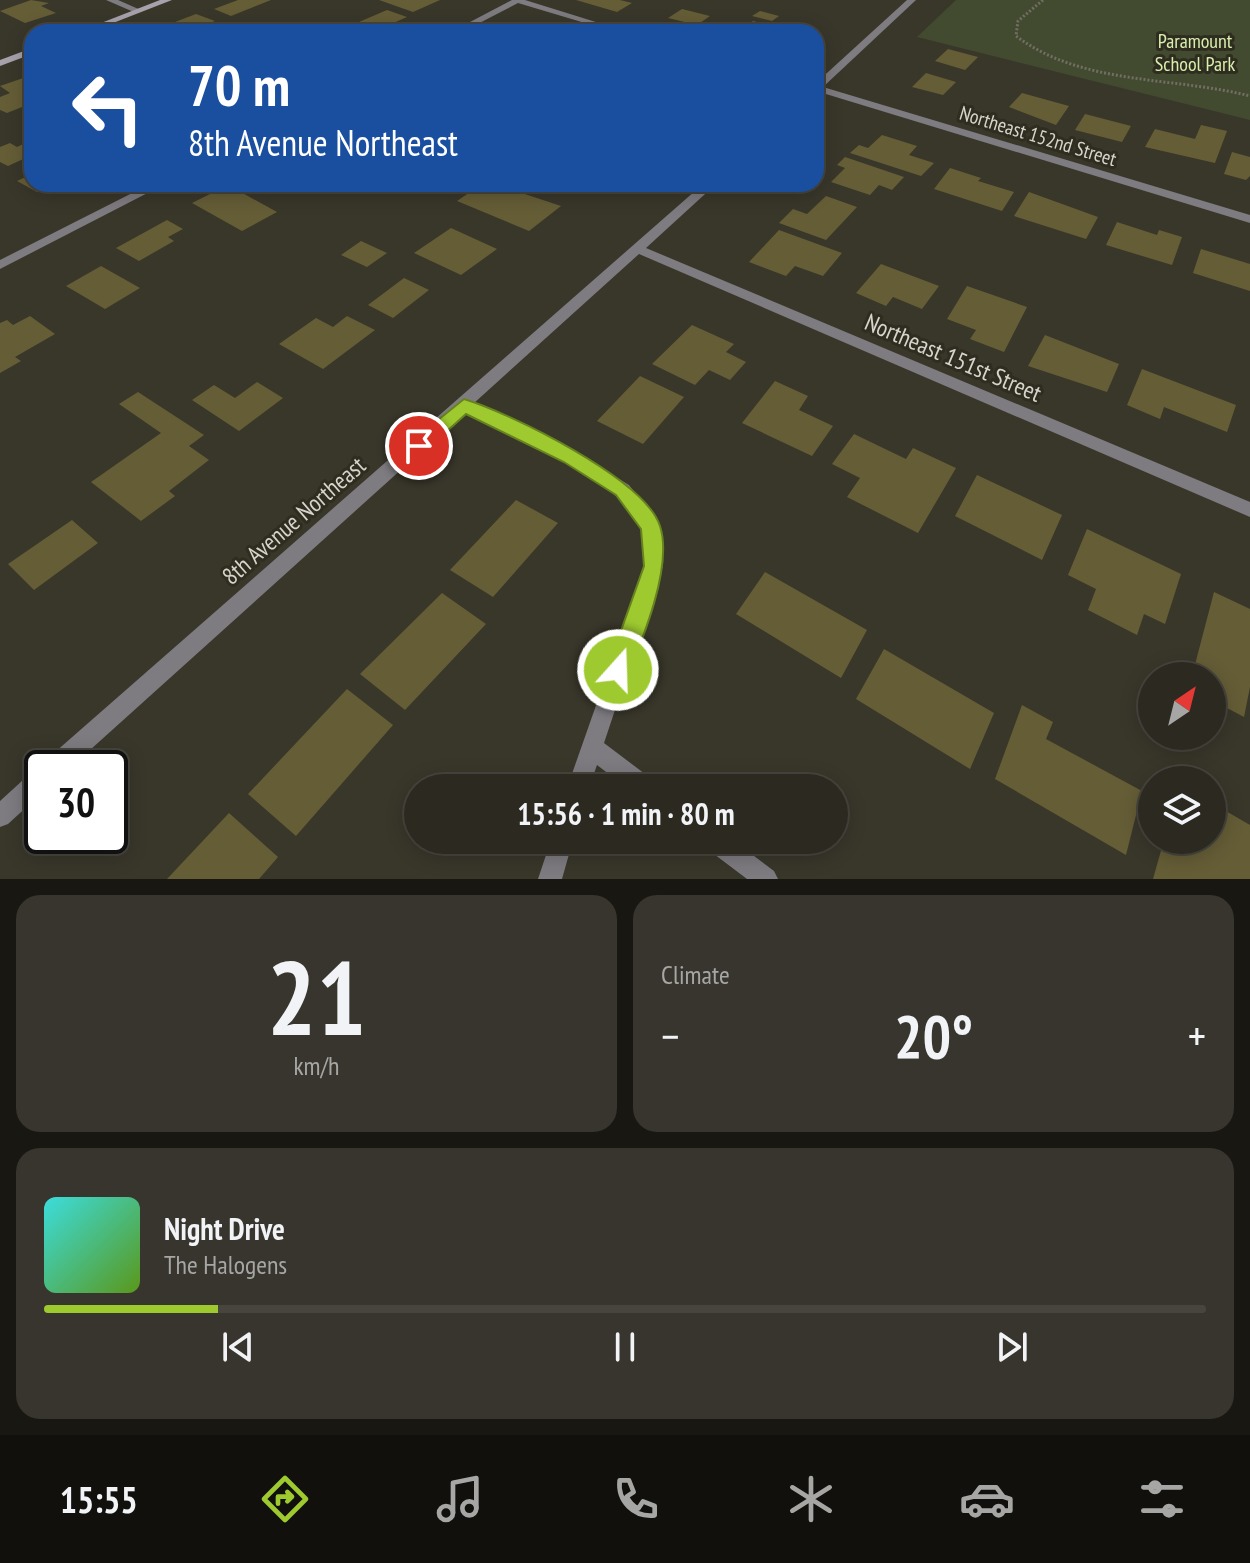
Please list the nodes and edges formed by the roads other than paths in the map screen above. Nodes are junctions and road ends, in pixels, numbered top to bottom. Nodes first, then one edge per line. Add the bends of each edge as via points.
1 (110, 0) edge
2 (168, 0) edge
3 (517, 0) edge
4 (912, 0) edge
5 (139, 11) junction
6 (104, 24) edge
7 (470, 24) edge
8 (597, 24) edge
9 (24, 54) edge
10 (0, 63) edge
11 (824, 81) edge
12 (824, 90) edge
13 (143, 192) edge
14 (701, 192) edge
15 (1250, 219) edge
16 (638, 249) junction
17 (0, 265) edge
18 (464, 406) junction
19 (1250, 510) edge
20 (591, 747) junction
21 (74, 750) edge
22 (582, 774) edge
23 (627, 774) edge
24 (24, 794) edge
25 (0, 816) edge
26 (558, 854) edge
27 (733, 854) edge
28 (550, 879) edge
29 (766, 879) edge

1 - 5 street
2 - 5 street
3 - 7 street
3 - 8 street
4 - 11 street
5 - 6 street
9 - 10 street
12 - 15 street, Northeast 152nd Street
13 - 17 street
14 - 16 street, 8th Avenue Northeast
16 - 18 street, 8th Avenue Northeast
16 - 19 street, Northeast 151st Street
18 - 20 street via 570,457 623,490 651,526 654,566
18 - 21 street, 8th Avenue Northeast
20 - 22 street
20 - 23 street
24 - 25 street
26 - 28 street
27 - 29 street

